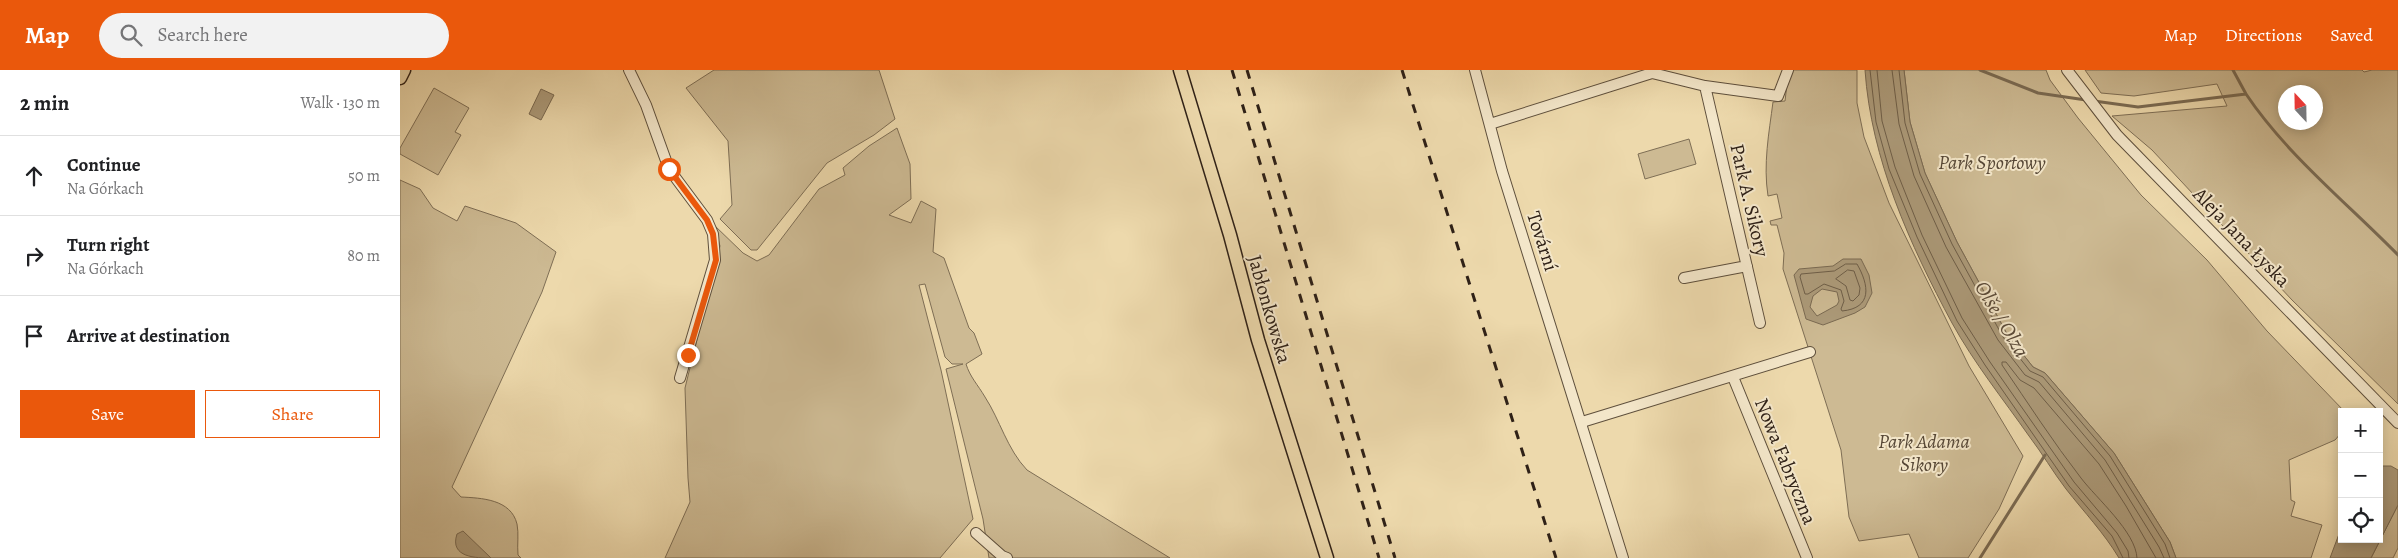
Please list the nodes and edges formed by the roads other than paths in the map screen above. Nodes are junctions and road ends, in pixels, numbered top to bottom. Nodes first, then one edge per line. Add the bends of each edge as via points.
1 (404, 70) edge
2 (629, 70) edge
3 (1180, 70) edge
4 (1475, 70) edge
5 (1788, 70) edge
6 (2067, 70) edge
7 (1651, 72) edge
8 (400, 78) edge
9 (1705, 86) junction
10 (1490, 124) junction
11 (1747, 266) junction
12 (1684, 278) dead end
13 (1760, 323) dead end
14 (1810, 352) dead end
15 (1733, 377) junction
16 (680, 378) dead end
17 (1582, 422) junction
18 (2398, 423) edge
19 (976, 533) dead end
20 (1004, 557) edge
21 (1327, 558) edge
22 (1623, 558) edge
23 (1807, 558) edge

1 - 8 main road
2 - 16 street via 646,105 669,169 707,220 713,234 716,260
3 - 21 main road, Jabłonkowska via 1258,340
4 - 10 street, Tovární
5 - 9 street via 1778,96
6 - 18 street, Aleja Jana Łyska via 2117,135
7 - 9 street
7 - 10 street
9 - 11 street, Park A. Sikory
10 - 17 street, Tovární
11 - 12 street
11 - 13 street, Park A. Sikory
14 - 15 street
15 - 17 street
15 - 23 street, Nowa Fabryczna
17 - 22 street, Tovární
19 - 20 street

